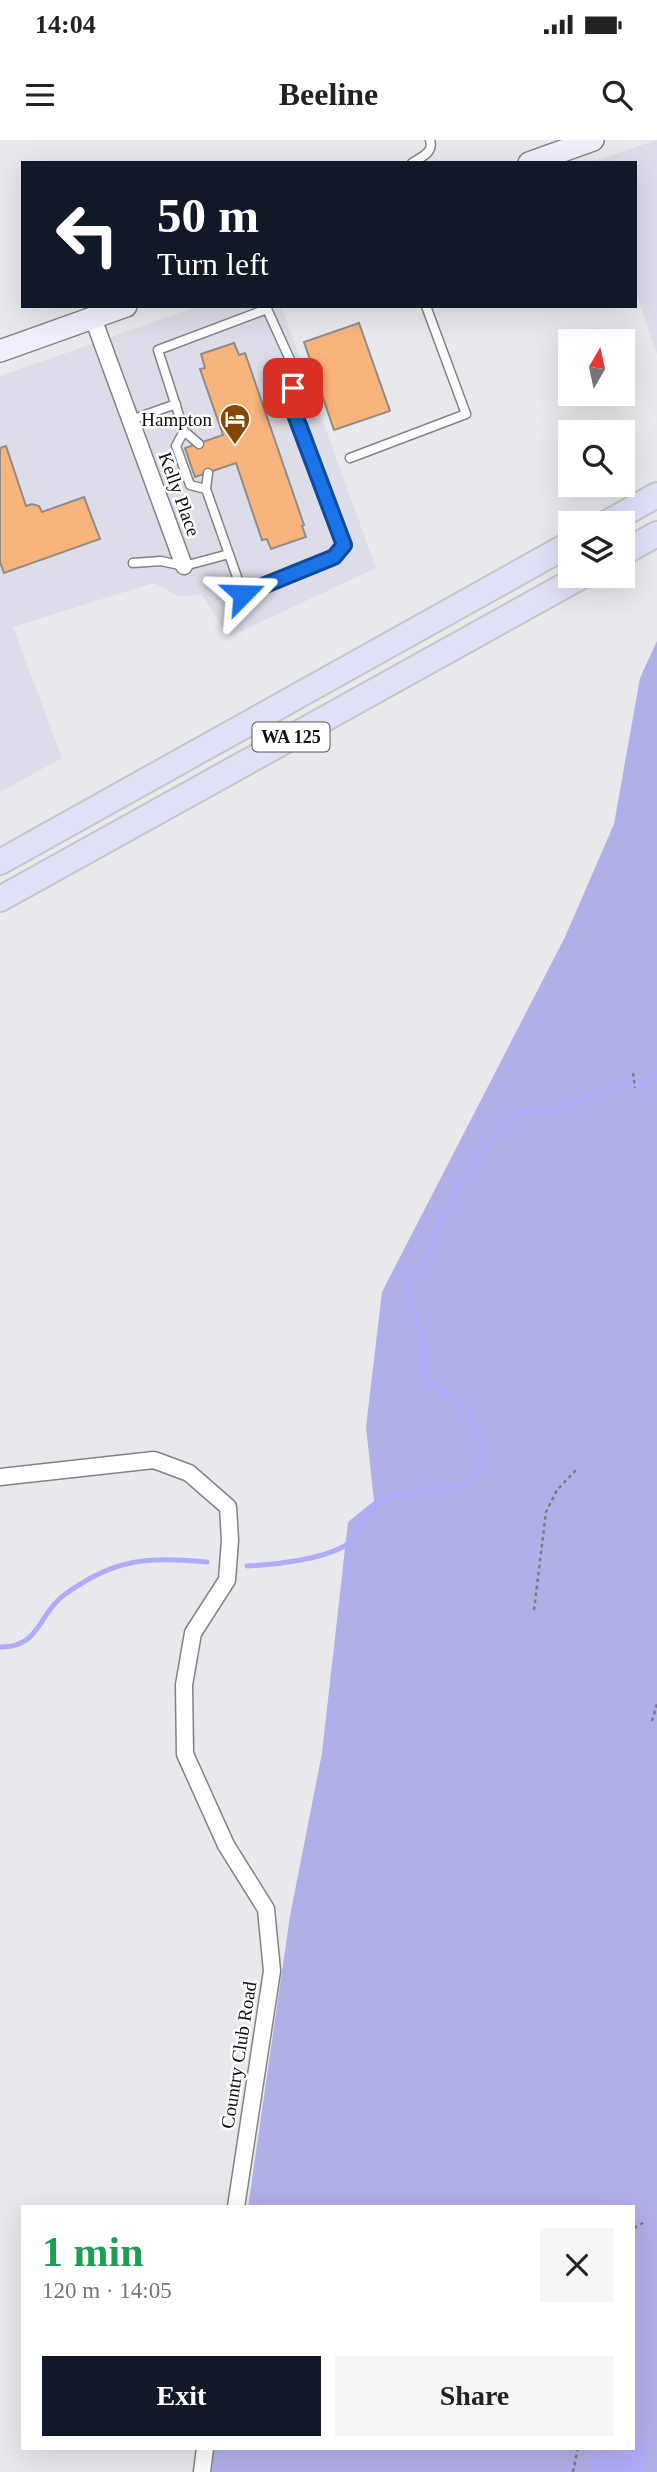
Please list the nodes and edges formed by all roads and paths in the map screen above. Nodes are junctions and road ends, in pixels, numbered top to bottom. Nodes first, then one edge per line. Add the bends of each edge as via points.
1 (430, 140) edge
2 (593, 140) edge
3 (415, 161) edge
4 (535, 161) edge
5 (120, 308) edge
6 (427, 308) edge
7 (93, 318) junction
8 (0, 351) edge
9 (176, 404) junction
10 (131, 420) junction
11 (184, 431) junction
12 (199, 444) dead end
13 (350, 457) dead end
14 (208, 473) dead end
15 (206, 489) junction
16 (657, 495) edge
17 (628, 511) edge
18 (657, 534) edge
19 (635, 546) edge
20 (558, 551) edge
21 (229, 554) junction
22 (133, 563) dead end
23 (184, 566) junction
24 (560, 588) edge
25 (0, 862) edge
26 (0, 899) edge
27 (633, 1073) dead end
28 (635, 1088) dead end
29 (577, 1469) dead end
30 (0, 1477) edge
31 (534, 1610) dead end
32 (657, 1704) edge
33 (652, 1721) dead end
34 (236, 2205) edge
35 (646, 2221) dead end
36 (635, 2227) edge
37 (205, 2450) edge
38 (578, 2450) edge
39 (202, 2472) edge
40 (573, 2472) edge

1 - 3 lane via 428,153
2 - 4 main road
5 - 7 main road
6 - 13 lane via 466,414
7 - 8 main road
7 - 10 street, Kelly Place
9 - 10 lane
9 - 11 lane
9 - 21 lane via 158,350 267,309 296,373 291,404 344,545 334,557 243,594
10 - 23 street, Kelly Place
11 - 12 lane
11 - 15 lane via 176,446 190,485
14 - 15 lane
15 - 21 lane
16 - 17 main road
18 - 19 main road
20 - 25 main road, WA 125
21 - 23 lane
22 - 23 lane via 161,561
24 - 26 main road, WA 125
27 - 28 path
29 - 31 path via 557,1490 546,1512
30 - 34 street, Country Club Road via 153,1460 189,1474 229,1507 227,1580 193,1633 184,1685 185,1754 226,1845 266,1909 272,1971
32 - 33 path
35 - 36 path
37 - 39 street
38 - 40 path

